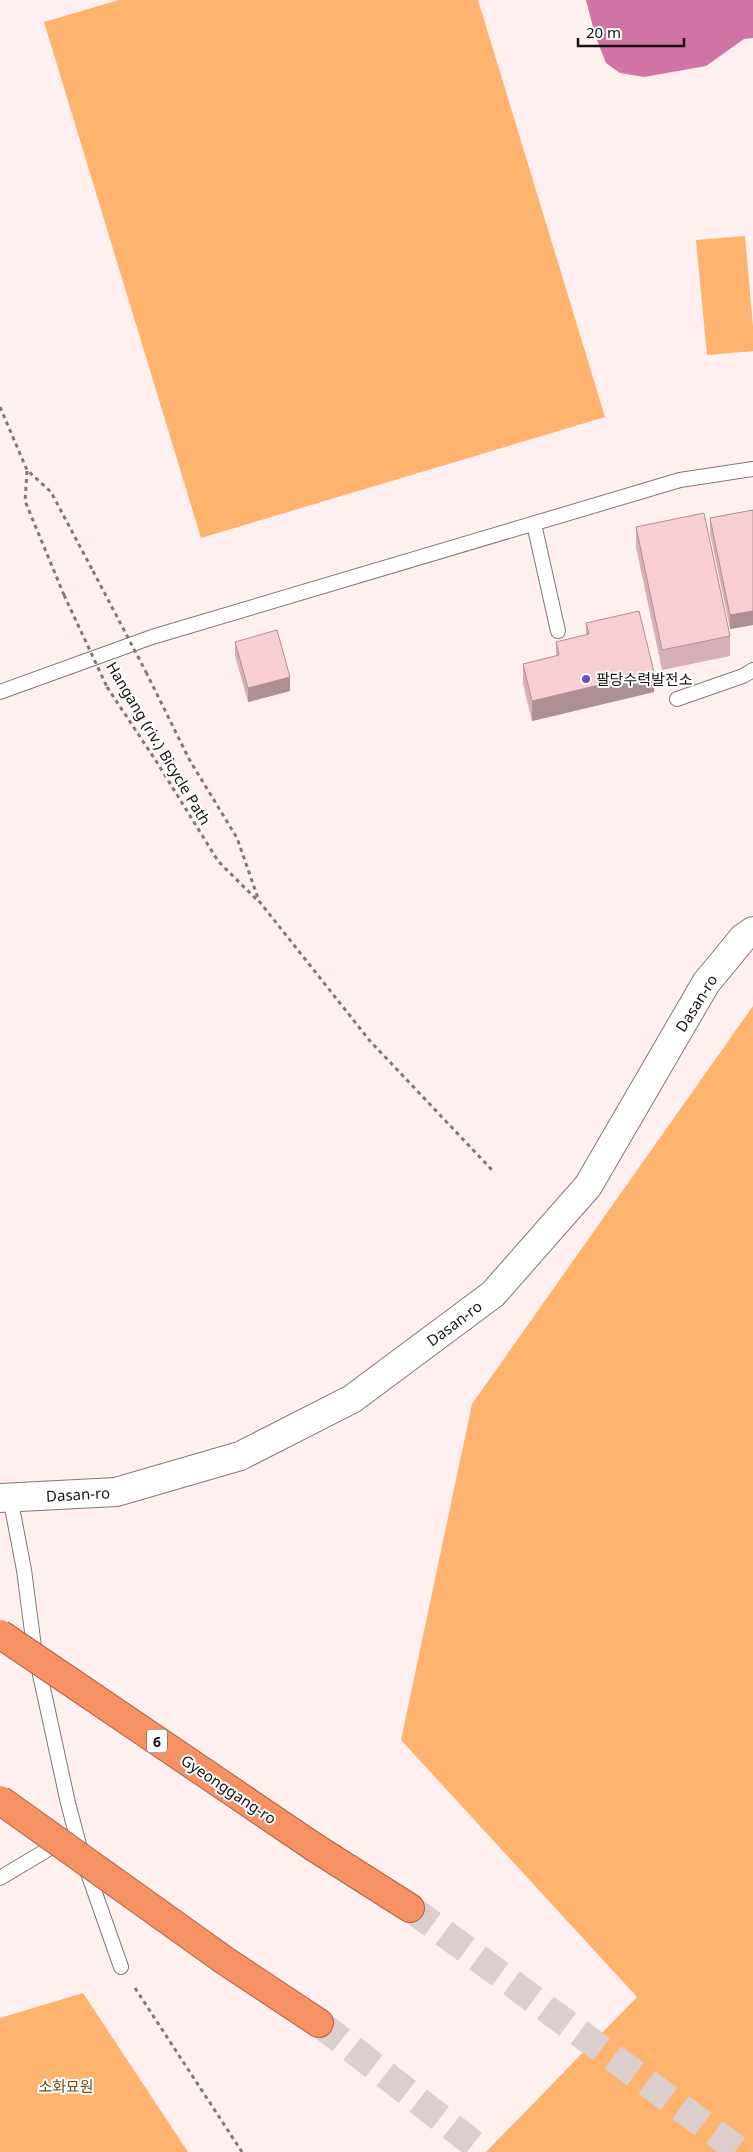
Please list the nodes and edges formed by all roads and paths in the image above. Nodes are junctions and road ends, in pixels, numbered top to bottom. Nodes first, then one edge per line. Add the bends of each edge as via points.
1 (0, 407) edge
2 (753, 469) edge
3 (27, 470) junction
4 (534, 524) junction
5 (558, 631) dead end
6 (753, 670) edge
7 (0, 692) edge
8 (677, 699) dead end
9 (259, 901) junction
10 (753, 931) edge
11 (494, 1171) dead end
12 (5, 1498) edge
13 (0, 1634) edge
14 (0, 1800) edge
15 (76, 1833) junction
16 (0, 1878) edge
17 (410, 1908) tunnel mouth
18 (121, 1967) joint
19 (319, 2023) tunnel mouth
20 (242, 2152) edge

1 - 3 path
2 - 4 lane via 680,480
3 - 9 path, bridge via 51,492 188,759 237,838
3 - 9 path, Hangang (riv.) Bicycle Path, bridge via 25,501 107,687 218,861
4 - 5 lane
4 - 7 lane via 152,637
6 - 8 lane
9 - 11 path via 370,1041
10 - 12 street, Dasan-ro via 743,938 706,983 588,1186 493,1294 352,1399 240,1456 116,1492
12 - 15 lane via 24,1570 34,1647
13 - 17 highway, Gyeonggang-ro / 6, bridge via 314,1847
14 - 19 highway, bridge via 224,1960
15 - 16 lane
15 - 18 lane
18 - 20 path

